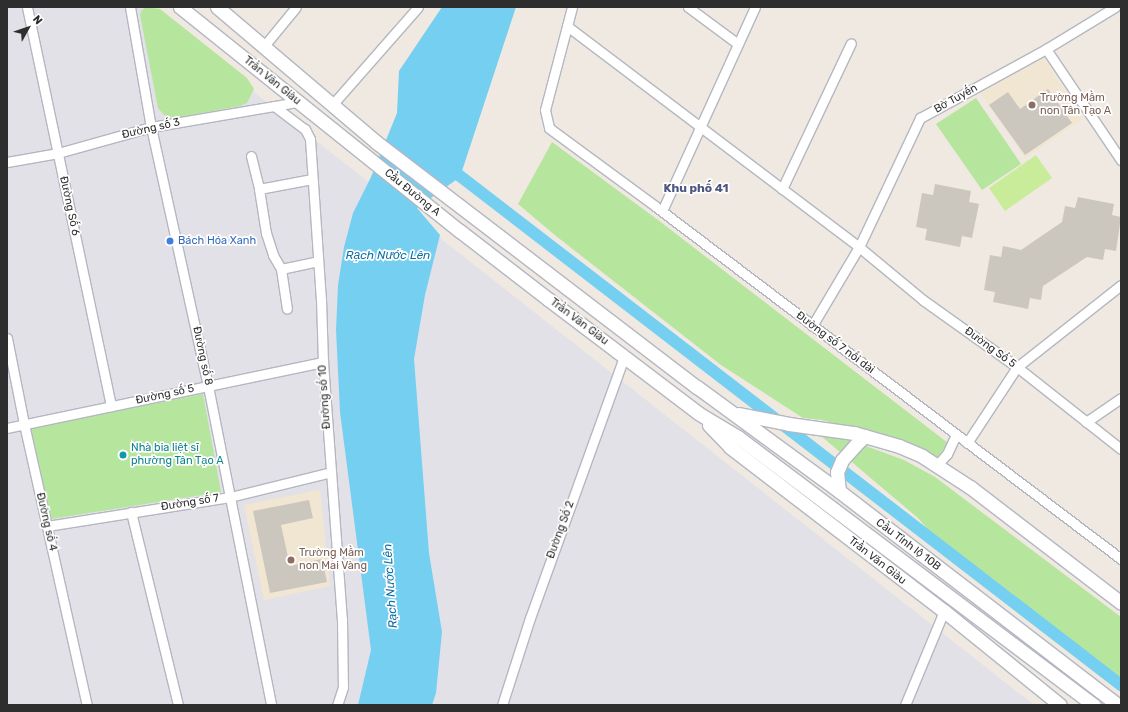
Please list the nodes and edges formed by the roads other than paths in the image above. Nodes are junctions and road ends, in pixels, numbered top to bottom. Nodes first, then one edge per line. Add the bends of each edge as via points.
1 (27, 7) edge
2 (130, 7) edge
3 (180, 7) edge
4 (217, 7) edge
5 (296, 7) edge
6 (418, 7) edge
7 (572, 7) edge
8 (688, 7) edge
9 (755, 7) edge
10 (1116, 7) edge
11 (1121, 12) edge
12 (567, 26) junction
13 (851, 43) dead end
14 (738, 44) junction
15 (264, 46) junction
16 (1046, 49) junction
17 (297, 102) junction
18 (332, 105) junction
19 (274, 106) junction
20 (151, 127) junction
21 (700, 127) junction
22 (376, 142) joint
23 (58, 153) junction
24 (364, 155) joint
25 (251, 156) dead end
26 (1121, 160) edge
27 (7, 162) edge
28 (312, 179) junction
29 (260, 189) junction
30 (782, 189) junction
31 (662, 211) junction
32 (470, 215) joint
33 (460, 231) joint
34 (859, 247) junction
35 (318, 261) junction
36 (281, 268) junction
37 (1121, 285) edge
38 (287, 309) dead end
39 (812, 326) junction
40 (7, 338) edge
41 (624, 357) junction
42 (323, 362) junction
43 (1017, 367) junction
44 (208, 386) junction
45 (697, 387) joint
46 (1121, 398) edge
47 (111, 406) junction
48 (698, 413) junction
49 (735, 414) junction
50 (1086, 422) junction
51 (24, 424) junction
52 (717, 424) joint
53 (7, 428) edge
54 (956, 435) junction
55 (859, 437) junction
56 (967, 443) junction
57 (1121, 449) edge
58 (937, 465) junction
59 (331, 472) junction
60 (839, 491) junction
61 (230, 497) junction
62 (131, 512) junction
63 (47, 526) junction
64 (1121, 559) edge
65 (1121, 603) edge
66 (944, 612) junction
67 (87, 705) edge
68 (178, 705) edge
69 (271, 705) edge
70 (337, 705) edge
71 (502, 705) edge
72 (905, 705) edge
73 (1060, 705) edge
74 (1094, 705) edge
75 (1118, 705) edge

1 - 23 street, Đường Số 6
2 - 20 street, Đường số 8
3 - 17 main road, Trần Văn Giàu
4 - 15 main road, Trần Văn Giàu
5 - 15 street
6 - 18 street
7 - 12 street
8 - 14 street
9 - 14 street
10 - 11 street
10 - 16 street, Bờ Tuyến
12 - 21 street, Đường Số 5
12 - 31 street, Đường số 7 nối dài via 545,110 549,128
13 - 30 street
14 - 21 street
15 - 18 main road, Trần Văn Giàu
16 - 26 street
16 - 34 street, Bờ Tuyến via 920,118
17 - 19 street, Đường số 3
17 - 24 main road, Trần Văn Giàu
18 - 22 main road, Trần Văn Giàu
19 - 20 street, Đường số 3
19 - 28 street, Đường số 10 via 304,128 310,139
20 - 23 street, Đường số 3
20 - 44 street, Đường số 8
21 - 30 street, Đường Số 5
21 - 31 street
22 - 32 main road, Cầu Đường A
23 - 27 street, Đường số 3
23 - 47 street, Đường Số 6
24 - 33 main road, Cầu Đường A
25 - 29 street
28 - 29 street
28 - 35 street, Đường số 10
29 - 36 street via 266,232 273,255
30 - 34 street, Đường Số 5
31 - 39 street, Đường số 7 nối dài
32 - 45 main road, Trần Văn Giàu
33 - 41 main road, Trần Văn Giàu
34 - 39 street, Bờ Tuyến
34 - 43 street, Đường Số 5 via 923,300
35 - 36 street
35 - 42 street, Đường số 10
36 - 38 street
37 - 43 street
39 - 54 street, Đường số 7 nối dài
40 - 51 street, Đường số 4
41 - 48 main road, Trần Văn Giàu
41 - 71 street, Đường Số 2 via 530,618
42 - 44 street, Đường số 5
42 - 59 street, Đường số 10
43 - 50 street, Đường Số 5
43 - 56 street
44 - 47 street, Đường số 5
44 - 61 street, Đường số 8
45 - 49 main road, Cầu Tỉnh lộ 10B
46 - 50 street
47 - 51 street, Đường số 5
48 - 52 main road, Trần Văn Giàu
48 - 66 main road, Trần Văn Giàu via 730,447
49 - 55 main road
49 - 60 main road, Cầu Tỉnh lộ 10B
50 - 57 street, Đường Số 5
51 - 53 street, Đường số 5
51 - 63 street, Đường số 4
52 - 74 main road, Cầu Tỉnh lộ 10B via 738,437
54 - 56 street, Đường số 7 nối dài
54 - 58 street
55 - 58 main road via 905,449
55 - 60 main road via 842,460 837,472
56 - 64 street, Đường số 7 nối dài
58 - 65 main road via 970,487
59 - 61 street, Đường số 7
59 - 70 street, Đường số 10 via 342,619 343,688
60 - 75 main road, Cầu Tỉnh lộ 10B
61 - 62 street, Đường số 7
61 - 69 street, Đường số 8
62 - 63 street, Đường số 7
62 - 68 street
63 - 67 street, Đường số 4
66 - 72 street
66 - 73 main road, Trần Văn Giàu

